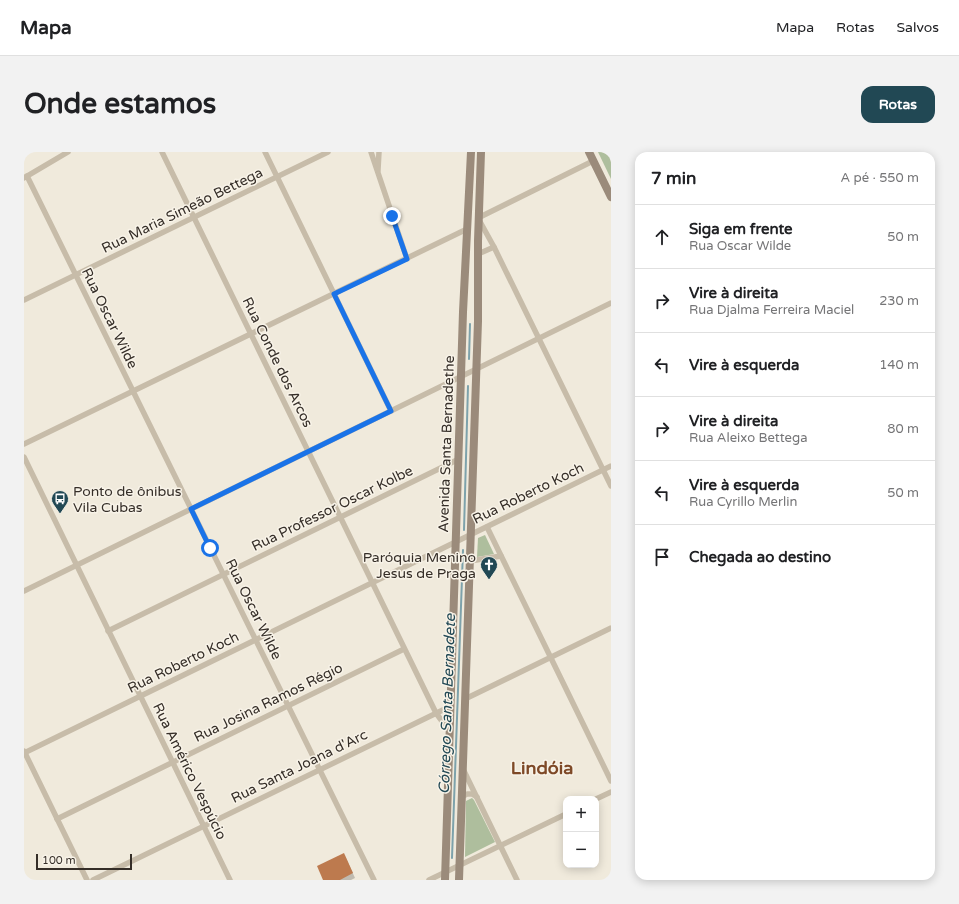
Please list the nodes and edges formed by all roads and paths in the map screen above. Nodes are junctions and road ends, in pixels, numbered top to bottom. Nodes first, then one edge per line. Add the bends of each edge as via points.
1 (68, 152) edge
2 (162, 152) edge
3 (265, 152) edge
4 (328, 152) edge
5 (371, 152) edge
6 (379, 152) edge
7 (471, 152) edge
8 (481, 152) edge
9 (589, 152) edge
10 (593, 161) junction
11 (378, 173) junction
12 (26, 177) edge
13 (277, 177) junction
14 (611, 197) edge
15 (194, 218) junction
16 (478, 218) junction
17 (468, 229) junction
18 (494, 247) junction
19 (478, 254) junction
20 (407, 259) junction
21 (76, 275) junction
22 (334, 294) junction
23 (24, 300) edge
24 (611, 304) edge
25 (251, 334) junction
26 (539, 339) junction
27 (476, 370) junction
28 (461, 377) junction
29 (133, 391) junction
30 (391, 411) junction
31 (24, 444) edge
32 (308, 452) junction
33 (24, 457) edge
34 (459, 459) junction
35 (611, 466) edge
36 (603, 470) junction
37 (611, 486) edge
38 (191, 509) junction
39 (340, 517) junction
40 (487, 527) junction
41 (471, 535) junction
42 (456, 542) junction
43 (501, 556) junction
44 (470, 561) junction
45 (76, 565) junction
46 (223, 574) junction
47 (372, 583) junction
48 (24, 591) edge
49 (611, 628) edge
50 (108, 631) junction
51 (256, 640) junction
52 (404, 649) junction
53 (551, 657) junction
54 (140, 696) junction
55 (465, 699) junction
56 (288, 706) junction
57 (451, 706) junction
58 (436, 713) junction
59 (450, 732) junction
60 (24, 752) edge
61 (172, 762) junction
62 (463, 769) junction
63 (320, 770) junction
64 (611, 781) edge
65 (611, 792) edge
66 (462, 797) junction
67 (477, 798) junction
68 (599, 798) edge
69 (563, 815) edge
70 (57, 819) junction
71 (204, 826) junction
72 (500, 846) junction
73 (459, 865) junction
74 (445, 876) edge
75 (87, 880) edge
76 (93, 880) edge
77 (230, 880) edge
78 (374, 880) edge
79 (429, 880) edge
80 (459, 880) edge
81 (517, 880) edge

1 - 12 street
2 - 15 street, Rua Conde dos Arcos
3 - 13 street
4 - 13 street, Rua Maria Simeão Bettega
5 - 11 street
6 - 11 street
7 - 17 main road, Avenida Santa Bernadethe
8 - 16 main road, Avenida Santa Bernadethe
9 - 10 main road
10 - 14 main road
10 - 16 street
11 - 20 street
12 - 21 street, Rua Oscar Wilde
13 - 15 street, Rua Maria Simeão Bettega
13 - 22 street
15 - 21 street, Rua Maria Simeão Bettega
15 - 25 street, Rua Conde dos Arcos
16 - 18 street
16 - 19 main road, Avenida Santa Bernadethe
17 - 20 street
17 - 28 main road, Avenida Santa Bernadethe
18 - 19 street
18 - 26 street
19 - 27 main road, Avenida Santa Bernadethe
20 - 22 street
21 - 23 street, Rua Maria Simeão Bettega
21 - 29 street, Rua Oscar Wilde
22 - 25 street
22 - 30 street
24 - 26 street
25 - 29 street
25 - 32 street, Rua Conde dos Arcos
26 - 27 street
26 - 36 street
27 - 28 street
27 - 41 main road, Avenida Santa Bernadethe
28 - 30 street
28 - 34 main road, Avenida Santa Bernadethe
29 - 31 street
29 - 38 street, Rua Oscar Wilde
30 - 32 street
32 - 38 street
32 - 39 street, Rua Conde dos Arcos
33 - 45 street, Rua Américo Vespúcio
34 - 39 street, Rua Professor Oscar Kolbe
34 - 42 main road, Avenida Santa Bernadethe
35 - 36 street, Rua Roberto Koch
36 - 37 street
36 - 40 street, Rua Roberto Koch
38 - 45 street
38 - 46 street, Rua Oscar Wilde
39 - 46 street, Rua Professor Oscar Kolbe
39 - 47 street, Rua Conde dos Arcos
40 - 41 street, Rua Roberto Koch
40 - 43 street
41 - 42 street, Rua Roberto Koch
41 - 44 main road, Avenida Santa Bernadethe
42 - 47 street, Rua Roberto Koch
42 - 57 main road, Avenida Santa Bernadethe
43 - 44 street
43 - 53 street
44 - 55 main road, Avenida Santa Bernadethe
45 - 48 street
45 - 50 street, Rua Américo Vespúcio
46 - 50 street, Rua Professor Oscar Kolbe
46 - 51 street, Rua Oscar Wilde
47 - 51 street, Rua Roberto Koch
47 - 52 street, Rua Conde dos Arcos
49 - 53 street
50 - 54 street, Rua Américo Vespúcio
51 - 54 street, Rua Roberto Koch
51 - 56 street, Rua Oscar Wilde
52 - 56 street, Rua Josina Ramos Régio
52 - 58 street, Rua Conde dos Arcos
53 - 55 street
53 - 64 street
54 - 60 street, Rua Roberto Koch
54 - 61 street, Rua Américo Vespúcio
55 - 62 main road, Avenida Santa Bernadethe
56 - 61 street, Rua Josina Ramos Régio
56 - 63 street, Rua Oscar Wilde
57 - 58 street, Rua Santa Joana d'Arc
57 - 59 main road, Avenida Santa Bernadethe
58 - 59 street, Rua Conde dos Arcos
58 - 63 street, Rua Santa Joana d'Arc
59 - 74 main road, Avenida Santa Bernadethe
60 - 70 street
61 - 70 street, Rua Josina Ramos Régio
61 - 71 street, Rua Américo Vespúcio
62 - 66 main road, Avenida Santa Bernadethe
62 - 67 street
63 - 71 street, Rua Santa Joana d'Arc
63 - 78 street, Rua Oscar Wilde
65 - 68 street
66 - 67 street via 472,794
66 - 73 main road, Avenida Santa Bernadethe
67 - 72 street
69 - 72 street
70 - 75 street
71 - 76 street, Rua Santa Joana d'Arc
71 - 77 street, Rua Américo Vespúcio
72 - 73 street
72 - 81 street
73 - 74 street
73 - 80 main road, Avenida Santa Bernadethe
74 - 79 street

